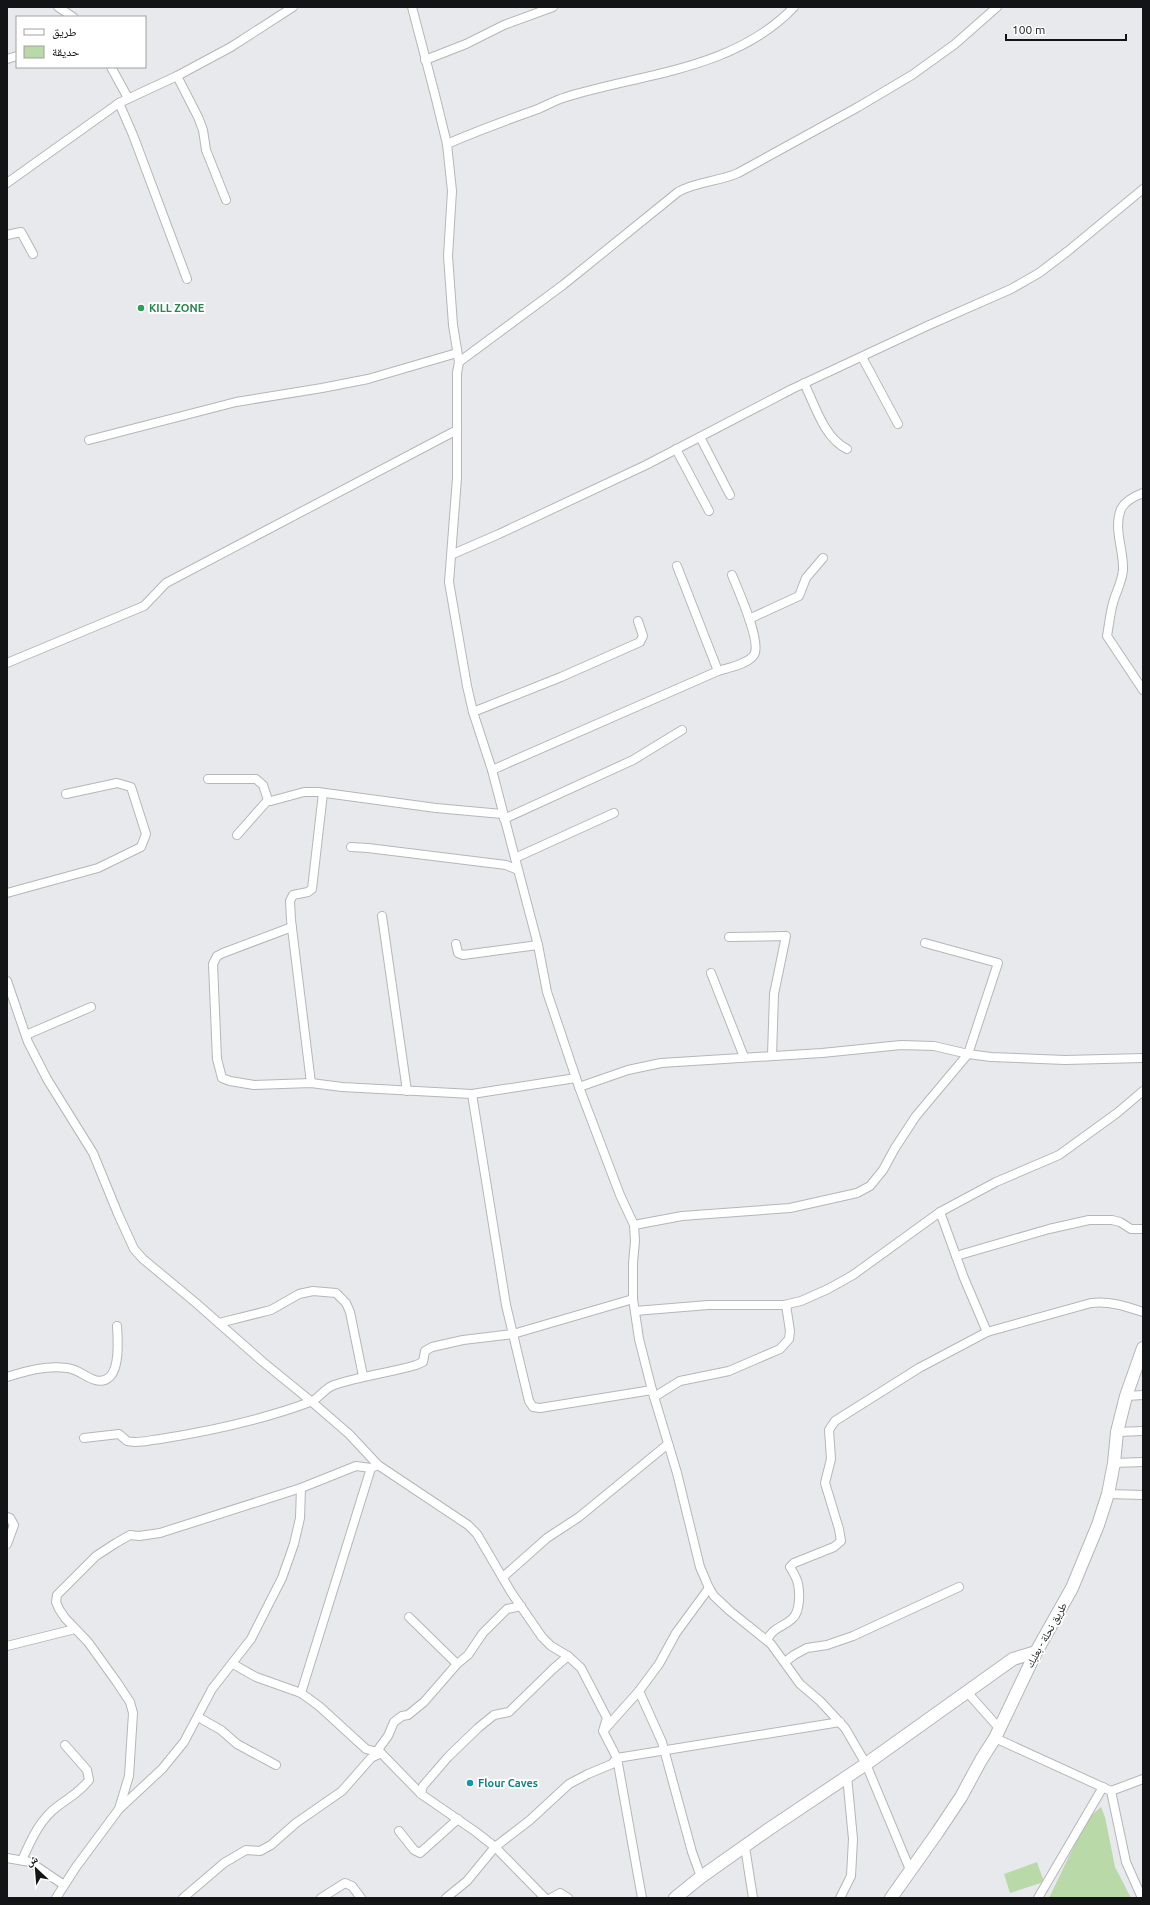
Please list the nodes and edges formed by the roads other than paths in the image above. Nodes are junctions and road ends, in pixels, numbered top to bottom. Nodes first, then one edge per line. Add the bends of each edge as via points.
1 (58, 7) edge
2 (293, 7) edge
3 (412, 7) edge
4 (553, 7) edge
5 (794, 7) edge
6 (997, 7) edge
7 (72, 16) edge
8 (425, 60) junction
9 (112, 68) edge
10 (177, 76) junction
11 (128, 98) junction
12 (119, 103) junction
13 (447, 144) junction
14 (7, 183) edge
15 (1143, 189) edge
16 (226, 200) dead end
17 (7, 236) edge
18 (33, 254) dead end
19 (187, 279) dead end
20 (862, 357) junction
21 (458, 358) junction
22 (804, 383) junction
23 (898, 424) dead end
24 (457, 430) junction
25 (700, 437) junction
26 (90, 440) dead end
27 (676, 449) junction
28 (847, 450) dead end
29 (1143, 493) edge
30 (730, 495) dead end
31 (709, 511) dead end
32 (453, 554) junction
33 (823, 558) dead end
34 (677, 566) dead end
35 (732, 575) dead end
36 (749, 619) junction
37 (638, 621) dead end
38 (7, 663) edge
39 (718, 671) junction
40 (1143, 690) edge
41 (473, 712) junction
42 (682, 730) dead end
43 (492, 770) junction
44 (208, 779) dead end
45 (323, 793) junction
46 (66, 794) dead end
47 (268, 800) junction
48 (614, 813) dead end
49 (503, 816) junction
50 (237, 835) dead end
51 (351, 847) dead end
52 (515, 858) junction
53 (518, 870) junction
54 (7, 893) edge
55 (382, 916) dead end
56 (292, 928) junction
57 (729, 937) dead end
58 (925, 943) dead end
59 (456, 944) dead end
60 (538, 945) junction
61 (711, 973) dead end
62 (7, 981) edge
63 (91, 1007) dead end
64 (26, 1035) junction
65 (968, 1054) junction
66 (772, 1056) junction
67 (744, 1057) junction
68 (1143, 1058) edge
69 (576, 1078) junction
70 (311, 1082) junction
71 (579, 1087) junction
72 (407, 1091) junction
73 (1143, 1091) edge
74 (472, 1094) junction
75 (940, 1212) junction
76 (634, 1225) junction
77 (1143, 1229) edge
78 (956, 1256) junction
79 (633, 1299) junction
80 (786, 1305) junction
81 (635, 1311) junction
82 (1143, 1312) edge
83 (220, 1323) junction
84 (117, 1326) dead end
85 (987, 1332) junction
86 (513, 1334) junction
87 (1143, 1348) edge
88 (363, 1376) junction
89 (7, 1377) edge
90 (653, 1393) junction
91 (1143, 1394) edge
92 (1126, 1396) junction
93 (312, 1402) junction
94 (1143, 1431) edge
95 (1117, 1432) junction
96 (84, 1438) dead end
97 (668, 1444) junction
98 (1143, 1462) edge
99 (1114, 1463) junction
100 (375, 1466) junction
101 (301, 1488) junction
102 (1108, 1494) junction
103 (1143, 1495) edge
104 (7, 1517) edge
105 (7, 1544) edge
106 (503, 1578) junction
107 (959, 1587) dead end
108 (709, 1588) junction
109 (521, 1606) junction
110 (409, 1617) dead end
111 (75, 1629) junction
112 (766, 1640) junction
113 (7, 1646) edge
114 (1036, 1652) junction
115 (568, 1656) junction
116 (785, 1662) junction
117 (233, 1664) junction
118 (457, 1664) junction
119 (639, 1691) junction
120 (968, 1692) junction
121 (301, 1693) junction
122 (198, 1716) junction
123 (840, 1722) junction
124 (604, 1731) junction
125 (997, 1733) junction
126 (65, 1745) dead end
127 (665, 1750) junction
128 (379, 1752) junction
129 (617, 1758) junction
130 (866, 1764) junction
131 (276, 1765) dead end
132 (847, 1776) junction
133 (1143, 1779) edge
134 (1103, 1787) junction
135 (1110, 1791) junction
136 (421, 1794) junction
137 (119, 1809) junction
138 (458, 1819) junction
139 (399, 1831) dead end
140 (495, 1847) junction
141 (745, 1847) junction
142 (7, 1858) edge
143 (22, 1860) junction
144 (911, 1872) junction
145 (701, 1877) junction
146 (64, 1885) junction
147 (56, 1898) edge
148 (183, 1898) edge
149 (321, 1898) edge
150 (361, 1898) edge
151 (446, 1898) edge
152 (545, 1898) edge
153 (551, 1898) edge
154 (568, 1898) edge
155 (642, 1898) edge
156 (675, 1898) edge
157 (753, 1898) edge
158 (840, 1898) edge
159 (891, 1898) edge
160 (1038, 1898) edge
161 (1142, 1898) edge

1 - 7 street
2 - 10 street via 231,47
3 - 8 street
4 - 8 street via 504,25
5 - 13 street via 780,22 755,38 704,61 564,97
6 - 21 street via 955,44 858,107 738,173 727,178 697,183 678,192 563,285
8 - 13 street
9 - 11 street
10 - 11 street
10 - 16 street via 198,117 210,162
11 - 12 street
12 - 14 street
12 - 19 street
13 - 21 street via 452,191 448,256
15 - 20 street via 1089,235 1026,281
17 - 18 street via 21,232
20 - 22 street
20 - 23 street
21 - 24 street
21 - 26 street via 322,388 236,402
22 - 25 street
22 - 28 street via 829,432 840,446
24 - 32 street
24 - 38 street via 166,583 144,606
25 - 27 street
25 - 30 street
27 - 31 street
27 - 32 street
29 - 40 street via 1124,503 1121,510 1118,532 1123,570 1107,636
32 - 41 street via 449,582
33 - 36 street via 806,578 798,596
34 - 39 street
35 - 36 street
36 - 39 street via 756,643 754,655
37 - 41 street via 643,636 640,642 561,678
39 - 43 street
41 - 43 street
42 - 49 street via 633,760
43 - 49 street
44 - 47 street via 256,779 263,785
45 - 47 street via 304,792
45 - 49 street
45 - 56 street via 312,889 291,898
46 - 54 street via 117,783 131,787 146,834 141,847 98,868
47 - 50 street
48 - 52 street
49 - 52 street
51 - 53 street via 506,865
52 - 53 street
53 - 60 street
55 - 72 street
56 - 70 street
56 - 70 street via 223,953 214,960 212,964 217,1059 222,1078 230,1081 254,1085
57 - 66 street via 786,936 774,994
58 - 65 street via 998,963
59 - 60 street via 458,953 463,956
60 - 69 street via 547,992
61 - 67 street
62 - 64 street
63 - 64 street
64 - 83 street via 47,1079 93,1153 134,1249
65 - 66 street via 917,1045
65 - 68 street via 1066,1060
65 - 76 street via 916,1116 877,1179 857,1193 790,1208 682,1216
66 - 67 street
67 - 71 street via 644,1065
69 - 71 street
69 - 74 street
70 - 72 street via 342,1087
71 - 76 street
72 - 74 street
73 - 75 street via 1058,1155 996,1182
74 - 86 street
75 - 78 street
75 - 80 street via 853,1275 828,1290
76 - 79 street
77 - 78 street via 1131,1229 1112,1220 1089,1220
78 - 85 street
79 - 81 street
79 - 86 street
80 - 81 street via 708,1305
80 - 90 street via 789,1339 780,1349 729,1371 680,1381
81 - 90 street via 639,1339
82 - 85 street via 1117,1303 1091,1303
83 - 88 street via 271,1310 305,1292 336,1293 346,1303 350,1312
83 - 93 street
84 - 89 street via 118,1356 115,1370 102,1380 95,1380 66,1368 38,1369
85 - 112 street via 919,1368 831,1425 831,1459 825,1483 840,1529 841,1540 837,1546 794,1563 790,1567 798,1583 796,1614 771,1632
86 - 88 street via 432,1347 425,1351 423,1362 416,1365
86 - 90 street via 526,1395 533,1407
87 - 92 street, طريق نحلة - بعلبك
88 - 93 street via 332,1386
90 - 97 street
91 - 92 street
92 - 95 street, طريق نحلة - بعلبك
93 - 96 street via 195,1433 129,1442 119,1434
93 - 100 street via 349,1434
94 - 95 street
95 - 99 street, طريق نحلة - بعلبك
97 - 106 street via 579,1517 547,1538
97 - 108 street via 700,1567
98 - 99 street
99 - 102 street, طريق نحلة - بعلبك
100 - 101 street via 356,1466
100 - 106 street via 468,1525 477,1534
100 - 121 street
101 - 111 street via 160,1533 130,1535 96,1556 57,1595 59,1609
101 - 117 street via 300,1518 282,1578 252,1639
102 - 103 street
102 - 114 street, طريق نحلة - بعلبك via 1072,1588
104 - 105 street via 14,1525
106 - 109 street
107 - 116 street via 854,1636 827,1645 807,1648
108 - 112 street via 730,1610
108 - 119 street via 676,1633 660,1664
109 - 115 street via 542,1637
109 - 118 street via 507,1609 483,1633 468,1655
110 - 118 street
111 - 113 street
111 - 137 street via 88,1642 116,1681 130,1702 133,1713 129,1776
112 - 116 street
114 - 120 street via 1013,1659
114 - 125 street, طريق نحلة - بعلبك
115 - 124 street via 581,1668 606,1718
115 - 136 street via 509,1712 494,1715 478,1728 423,1786
116 - 123 street via 800,1684
117 - 121 street via 256,1677
117 - 122 street via 212,1689
118 - 128 street via 424,1702 394,1722
119 - 124 street
119 - 127 street
120 - 125 street
120 - 130 street
121 - 128 street via 366,1749
122 - 131 street via 221,1730 237,1744
122 - 137 street via 184,1742 169,1760
123 - 127 street
123 - 130 street via 856,1744
124 - 129 street
125 - 134 street
125 - 144 street, طريق نحلة - بعلبك via 961,1797
126 - 143 street via 87,1770 89,1780 75,1796 57,1806 36,1830
127 - 129 street
127 - 145 street
128 - 136 street
128 - 148 street via 342,1791 296,1823 271,1845 260,1851 246,1850 224,1863
129 - 140 street via 612,1764 570,1784
129 - 155 street
130 - 132 street
130 - 144 street
132 - 141 street
132 - 158 street via 853,1839 851,1876
133 - 135 street
134 - 135 street
134 - 160 street
135 - 161 street via 1126,1862
136 - 138 street
137 - 146 street
138 - 139 street via 420,1852 414,1850
138 - 140 street
140 - 151 street via 467,1881
140 - 152 street
141 - 145 street
141 - 157 street
142 - 143 street
143 - 146 street via 30,1862
144 - 159 street, طريق نحلة - بعلبك
145 - 156 street
146 - 147 street
149 - 150 street via 345,1883 352,1886
153 - 154 street via 560,1894

